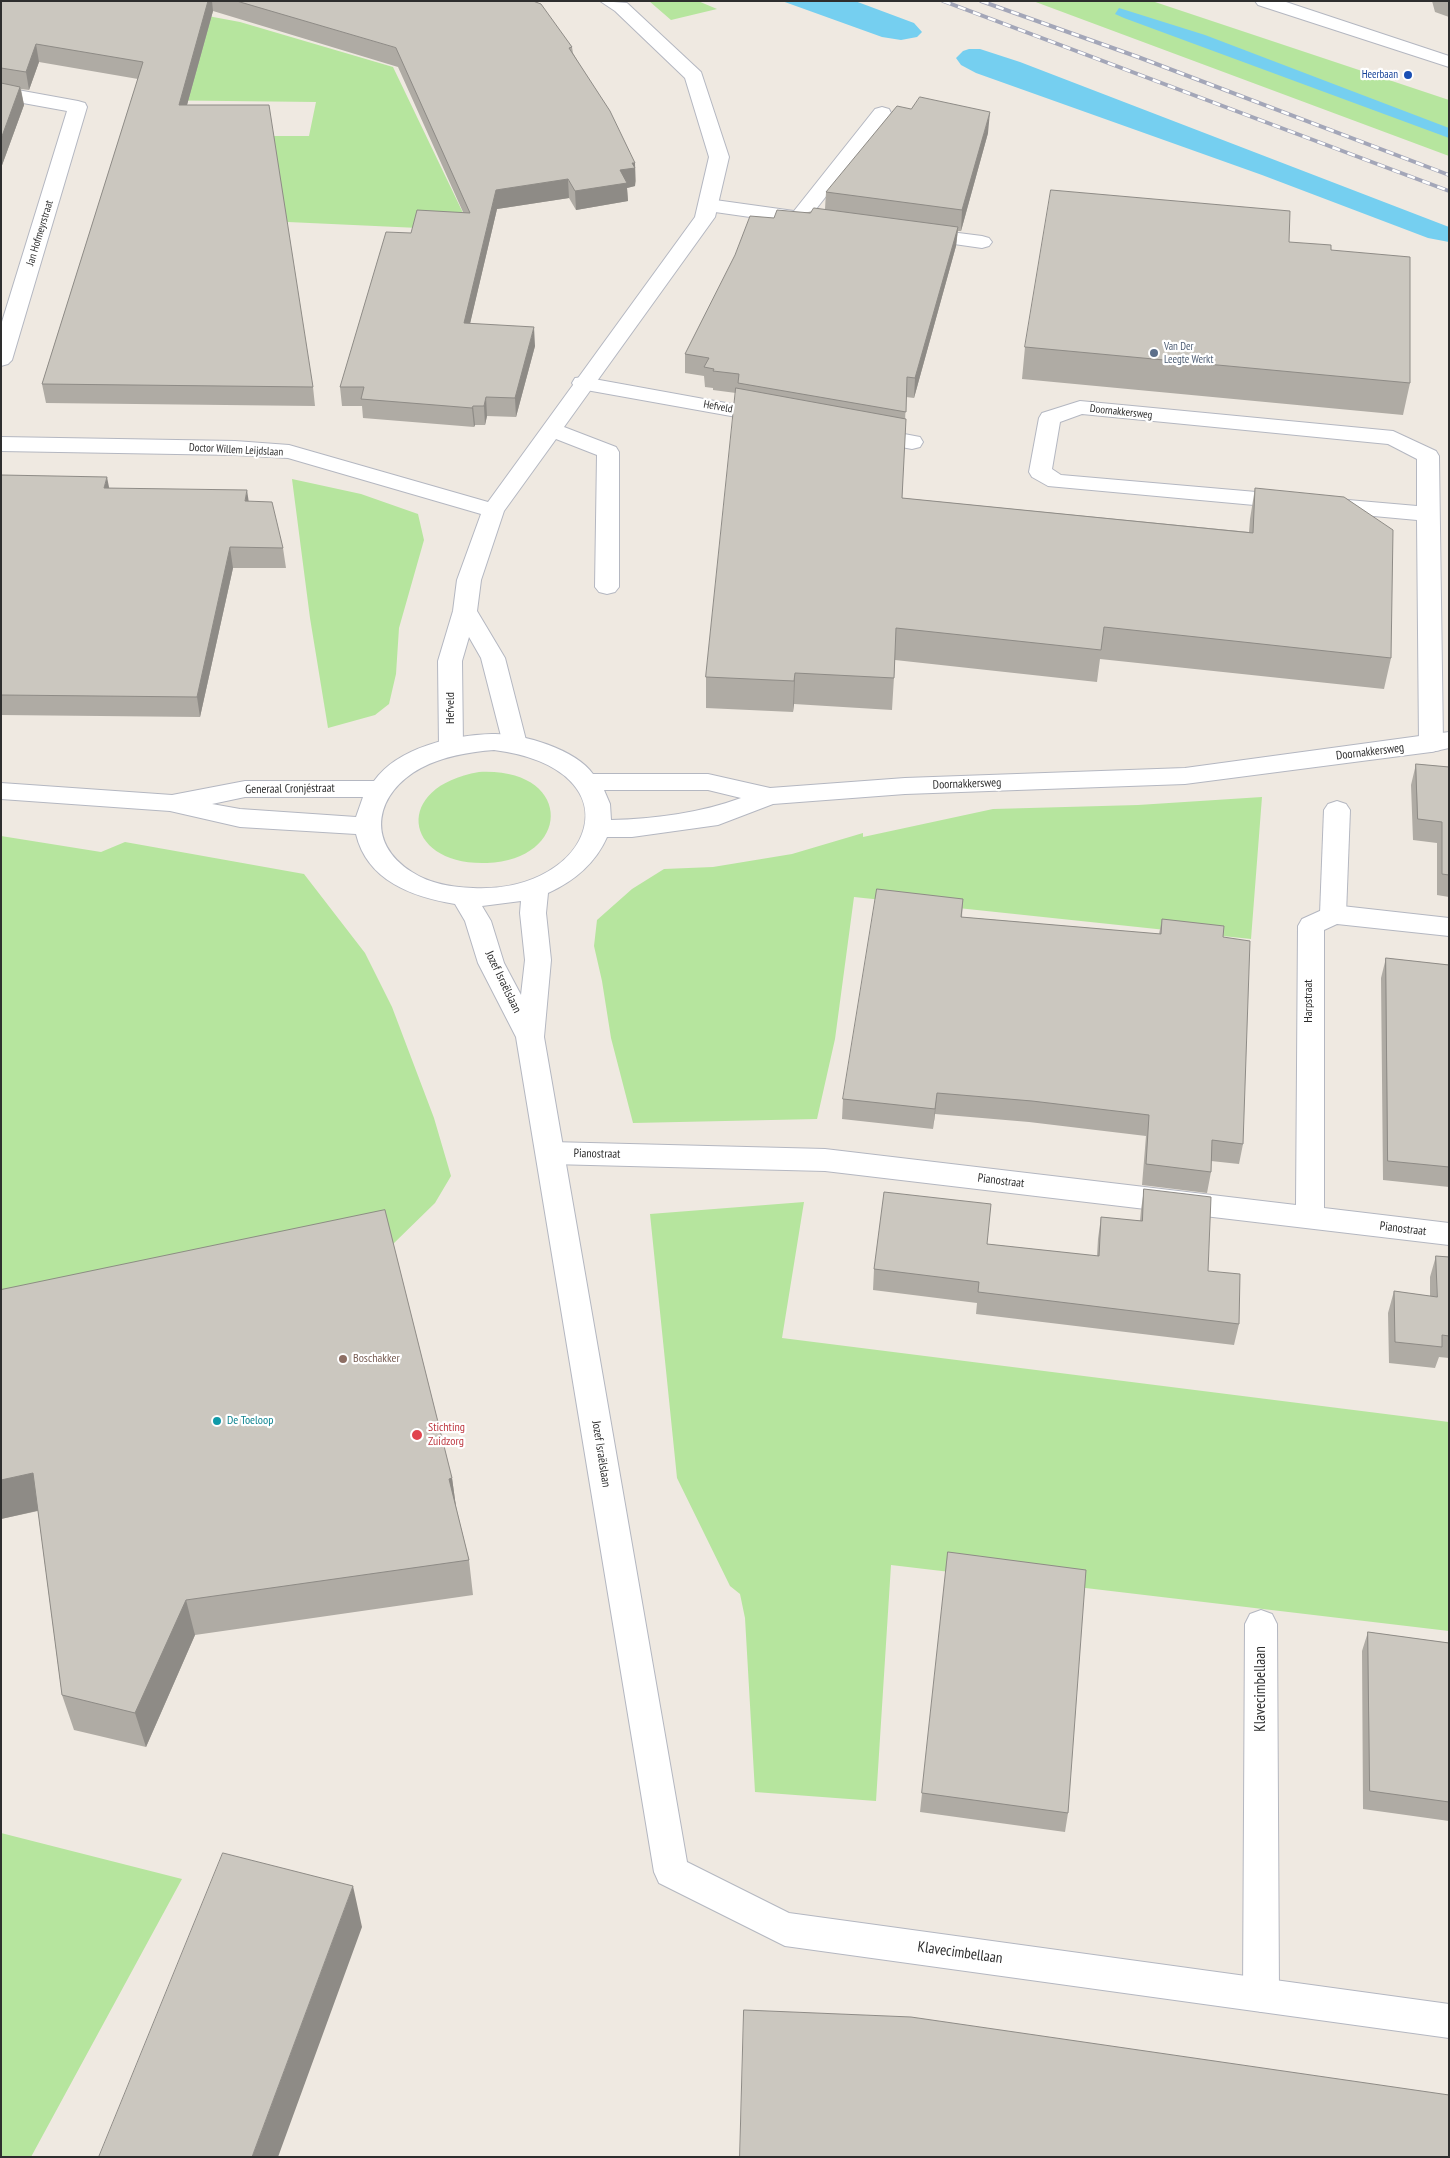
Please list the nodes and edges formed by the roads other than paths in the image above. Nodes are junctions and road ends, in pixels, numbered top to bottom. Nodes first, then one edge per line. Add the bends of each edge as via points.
1 (609, 1) edge
2 (1264, 1) edge
3 (1449, 62) edge
4 (1, 93) edge
5 (882, 113) dead end
6 (708, 205) junction
7 (799, 218) junction
8 (828, 222) edge
9 (905, 232) edge
10 (982, 242) dead end
11 (1, 360) edge
12 (583, 383) junction
13 (789, 420) edge
14 (550, 429) junction
15 (846, 430) edge
16 (912, 442) dead end
17 (1, 444) edge
18 (493, 511) junction
19 (1428, 514) junction
20 (607, 587) dead end
21 (464, 611) junction
22 (1440, 742) edge
23 (515, 744) junction
24 (451, 747) junction
25 (587, 782) junction
26 (380, 789) junction
27 (1, 791) edge
28 (770, 796) junction
29 (170, 803) junction
30 (1337, 810) dead end
31 (368, 826) junction
32 (597, 830) junction
33 (536, 888) junction
34 (464, 898) junction
35 (1333, 914) junction
36 (1449, 927) edge
37 (530, 1037) junction
38 (551, 1153) junction
39 (1310, 1218) junction
40 (1449, 1234) edge
41 (1261, 1624) dead end
42 (671, 1872) joint
43 (1261, 1994) junction
44 (1449, 2020) edge

1 - 6 street, Hefveld via 621,7 694,76 719,157
2 - 3 street
4 - 11 street, Jan Hofmeyrstraat via 78,107
5 - 7 street
6 - 7 street
6 - 12 street, Hefveld via 705,217
7 - 8 street
9 - 10 street
12 - 13 street, Hefveld
12 - 14 street, Hefveld
14 - 18 street, Hefveld
14 - 20 street via 608,452
15 - 16 street
17 - 18 street, Doctor Willem Leijdslaan via 289,452
18 - 21 street, Hefveld via 469,580
19 - 19 street, Doornakkersweg via 1428,456 1393,438 1080,407 1050,418 1040,472 1056,481
19 - 22 street, Doornakkersweg
21 - 23 street via 493,658
21 - 24 street, Hefveld via 450,661
22 - 28 street, Doornakkersweg via 1185,776 905,786
23 - 24 street via 494,742
23 - 25 street via 557,758 574,768
24 - 26 street via 422,756 398,771
25 - 28 street, Doornakkersweg via 708,782
25 - 32 street via 599,813
26 - 29 street, Generaal Cronjéstraat via 245,788
26 - 31 street via 371,807
27 - 29 street, Generaal Cronjéstraat
28 - 32 street, Doornakkersweg via 718,816
29 - 31 street, Generaal Cronjéstraat via 240,818
30 - 35 street
31 - 34 street via 373,847 386,866 424,889
32 - 33 street via 576,863 559,877
33 - 34 street via 489,898
33 - 37 street, Jozef Israëlslaan via 533,913 538,960
34 - 37 street, Jozef Israëlslaan via 478,921 491,963
35 - 36 street
35 - 39 street, Harpstraat via 1311,926
37 - 38 street, Jozef Israëlslaan
38 - 39 street, Pianostraat via 824,1160
38 - 42 street, Jozef Israëlslaan
39 - 40 street, Pianostraat
41 - 43 street, Klavecimbellaan
42 - 43 street, Klavecimbellaan via 785,1929
43 - 44 street, Klavecimbellaan

